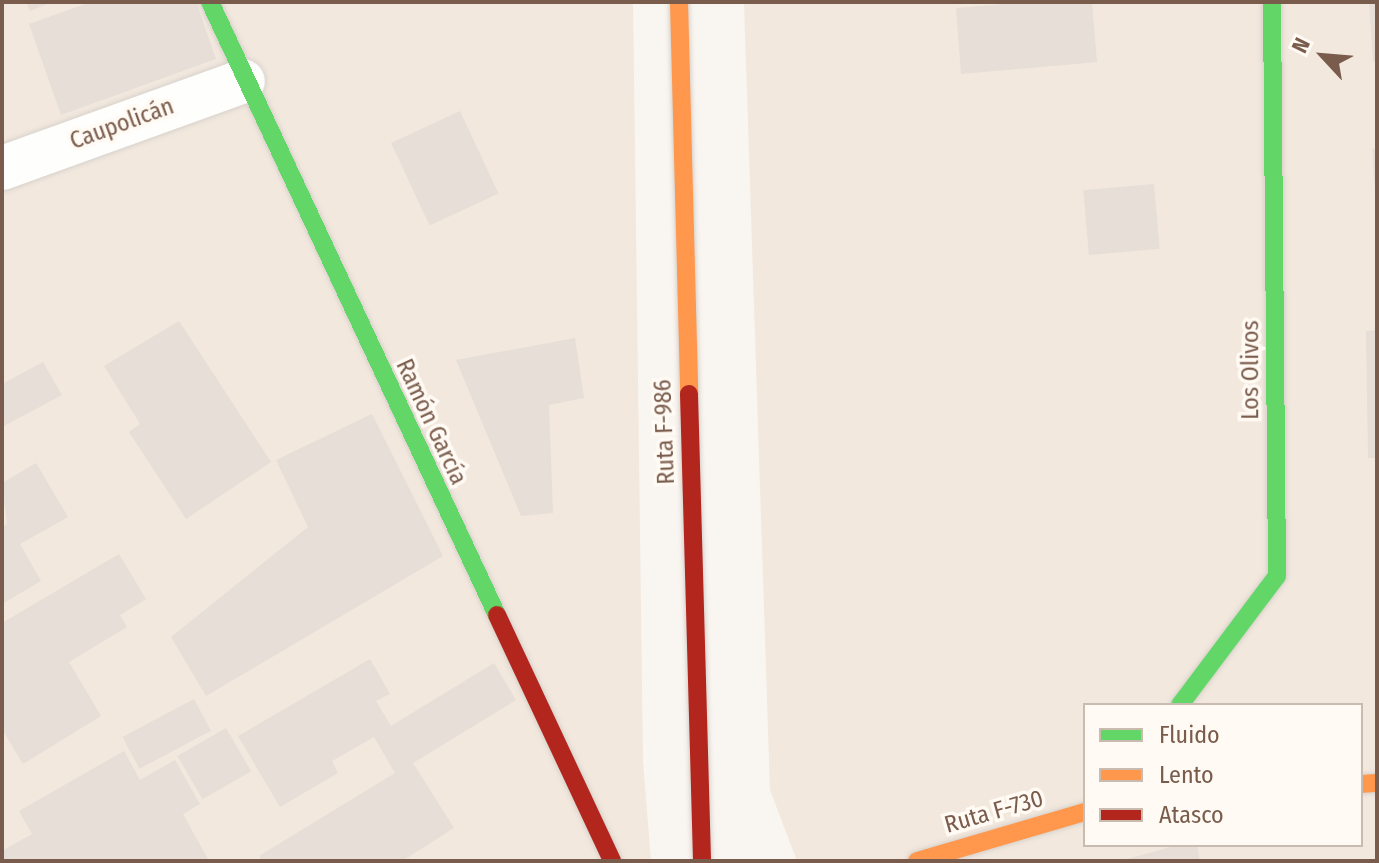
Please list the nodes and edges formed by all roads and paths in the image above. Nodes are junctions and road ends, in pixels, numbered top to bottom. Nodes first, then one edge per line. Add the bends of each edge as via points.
1 (210, 2) edge
2 (679, 2) edge
3 (1272, 2) edge
4 (243, 81) junction
5 (2, 168) edge
6 (1182, 703) edge
7 (1083, 813) edge
8 (612, 861) edge
9 (702, 861) edge
10 (917, 861) edge

1 - 4 street, Ramón García
2 - 9 street, Ruta F-986
3 - 6 street, Los Olivos via 1277,576
4 - 5 street, Caupolicán
4 - 8 street, Ramón García
7 - 10 street, Ruta F-730

